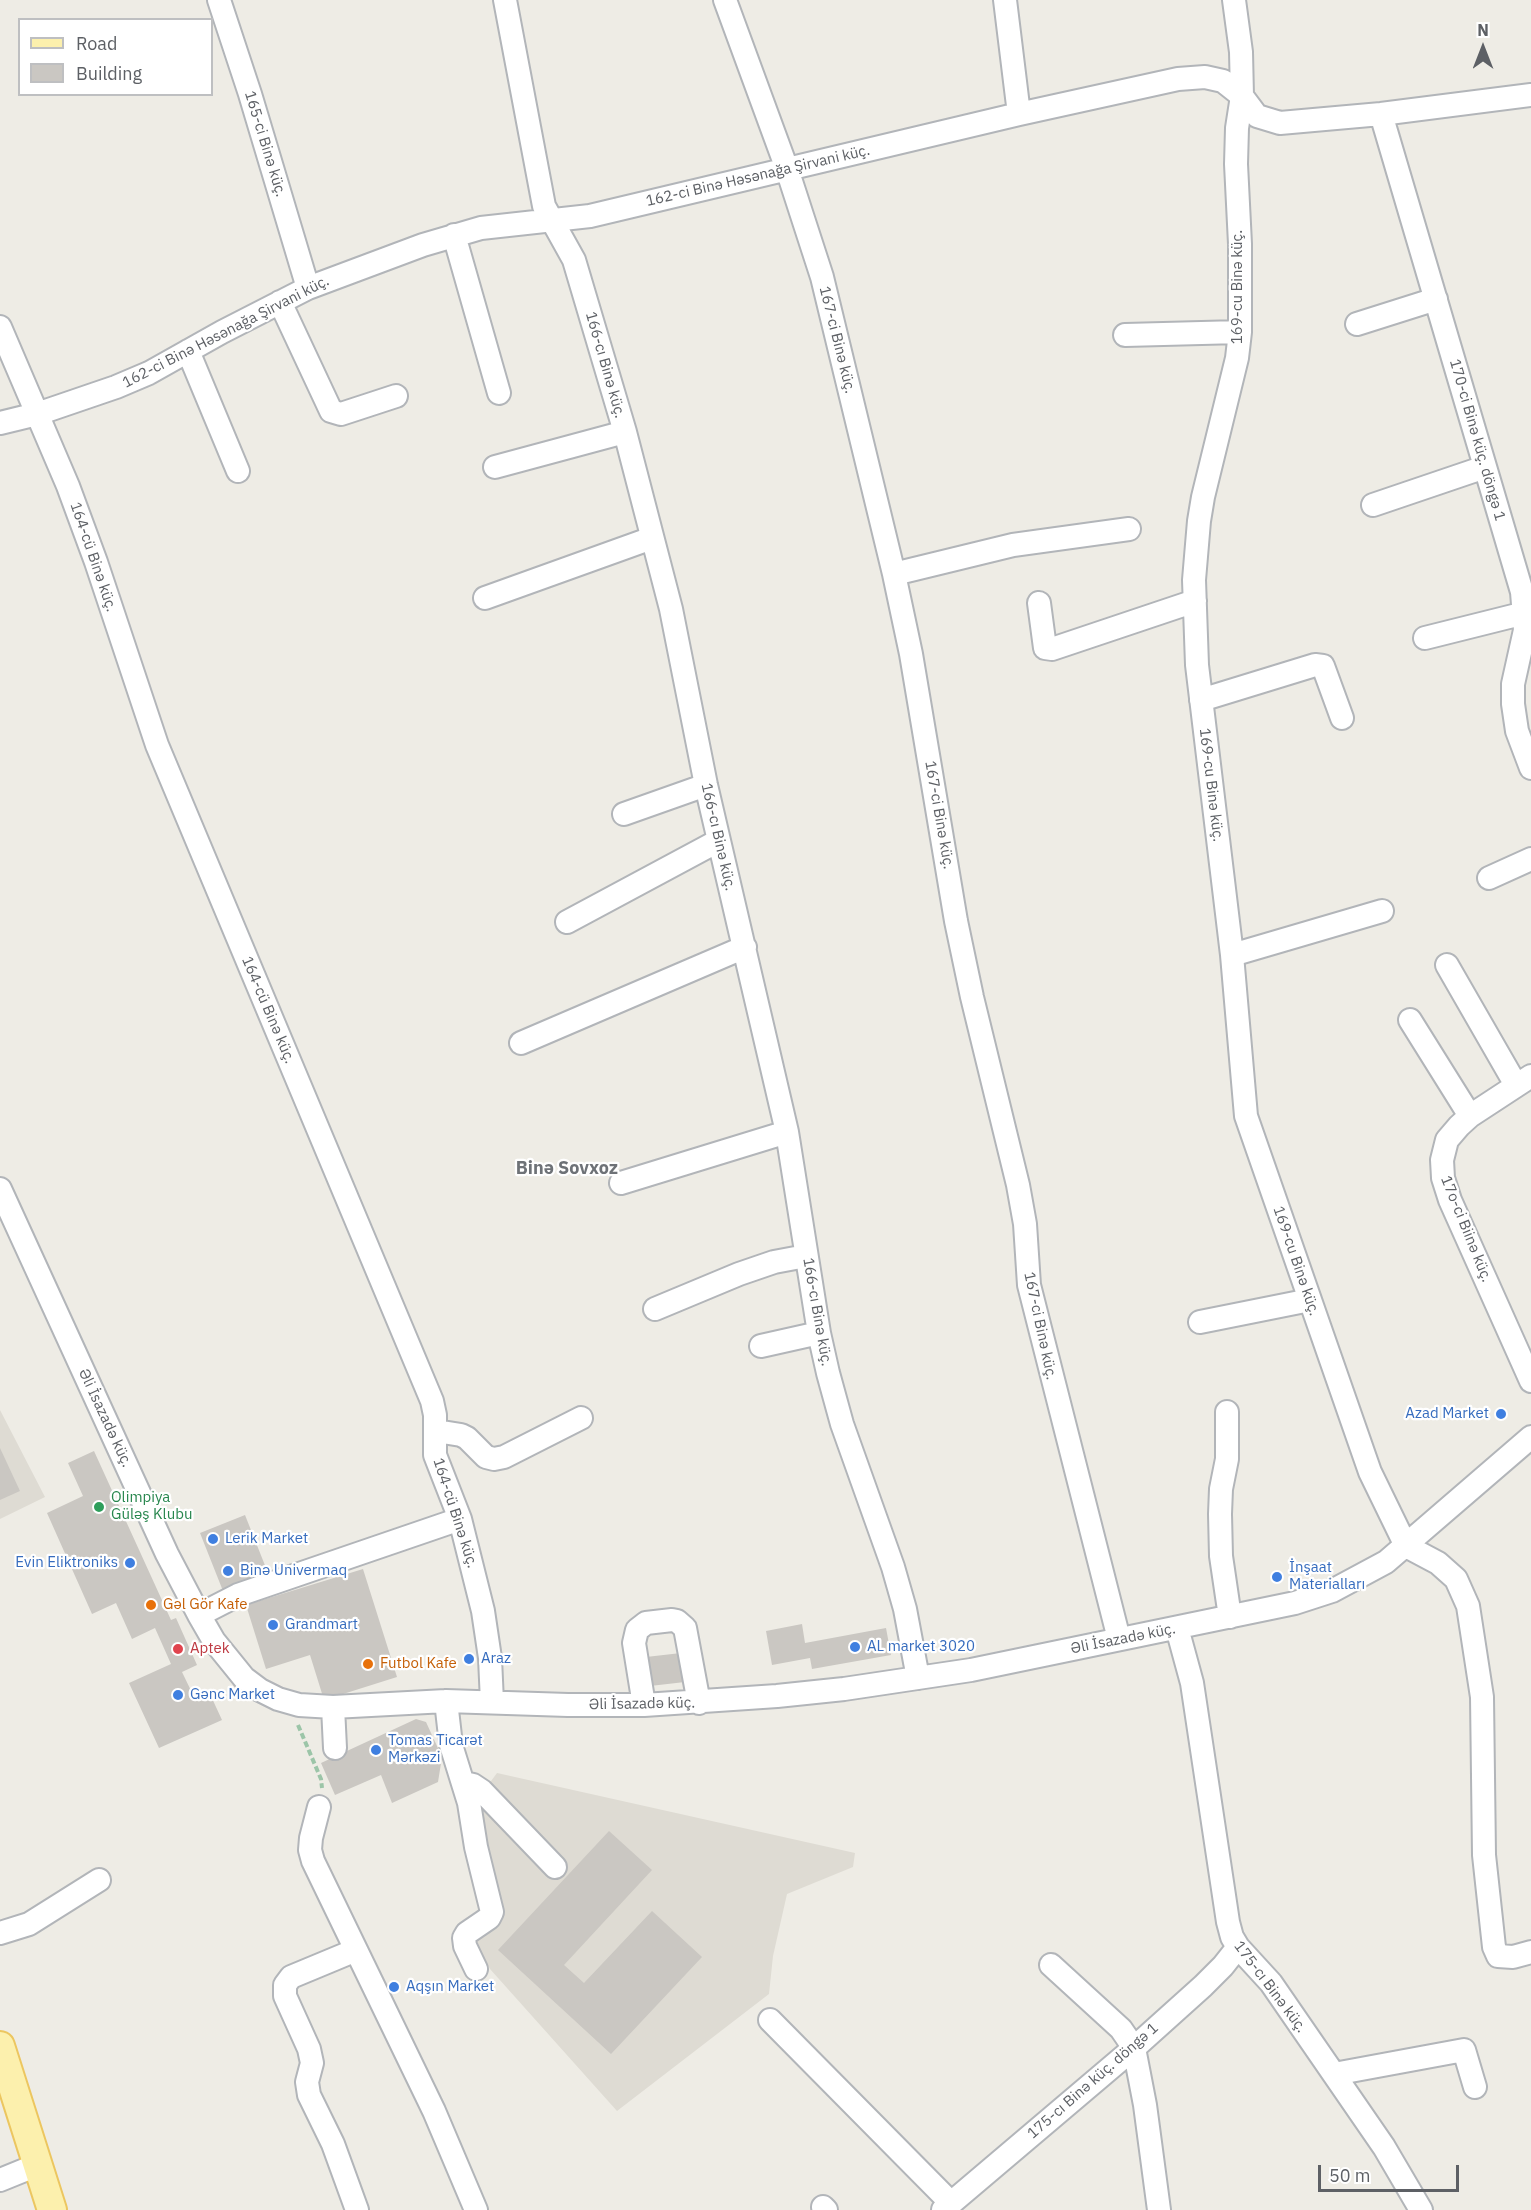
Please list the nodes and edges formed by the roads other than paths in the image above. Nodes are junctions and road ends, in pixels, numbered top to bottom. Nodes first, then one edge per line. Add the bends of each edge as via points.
1 (219, 0) edge
2 (504, 0) edge
3 (725, 0) edge
4 (1005, 0) edge
5 (1234, 0) edge
6 (1531, 95) edge
7 (1242, 96) junction
8 (1019, 114) junction
9 (1382, 114) junction
10 (787, 169) junction
11 (550, 220) junction
12 (454, 235) junction
13 (308, 288) junction
14 (1436, 299) junction
15 (280, 302) junction
16 (1357, 324) dead end
17 (0, 327) edge
18 (1240, 332) junction
19 (1125, 335) dead end
20 (188, 351) junction
21 (499, 393) dead end
22 (396, 396) dead end
23 (37, 414) junction
24 (0, 423) edge
25 (625, 432) junction
26 (495, 467) dead end
27 (1485, 467) junction
28 (238, 471) dead end
29 (1373, 505) dead end
30 (1129, 529) dead end
31 (652, 538) junction
32 (894, 574) junction
33 (484, 598) dead end
34 (1195, 601) junction
35 (1039, 603) dead end
36 (1525, 613) junction
37 (1425, 638) dead end
38 (1201, 700) junction
39 (1342, 718) dead end
40 (1531, 768) edge
41 (706, 785) junction
42 (624, 814) dead end
43 (718, 841) junction
44 (1531, 859) edge
45 (1489, 878) dead end
46 (1382, 911) dead end
47 (567, 922) dead end
48 (745, 947) junction
49 (1232, 955) junction
50 (1447, 965) dead end
51 (1410, 1020) dead end
52 (521, 1043) dead end
53 (1524, 1080) edge
54 (1470, 1116) junction
55 (787, 1132) junction
56 (621, 1183) dead end
57 (0, 1189) edge
58 (806, 1256) junction
59 (1310, 1300) junction
60 (655, 1309) dead end
61 (1200, 1322) dead end
62 (819, 1333) junction
63 (760, 1346) dead end
64 (1531, 1381) edge
65 (1227, 1412) dead end
66 (581, 1418) dead end
67 (436, 1431) junction
68 (1531, 1437) edge
69 (460, 1519) junction
70 (1406, 1546) junction
71 (199, 1615) junction
72 (1230, 1617) junction
73 (1177, 1628) junction
74 (1119, 1639) junction
75 (918, 1678) junction
76 (446, 1701) junction
77 (492, 1702) junction
78 (699, 1702) junction
79 (644, 1705) junction
80 (333, 1707) junction
81 (335, 1748) dead end
82 (464, 1784) junction
83 (319, 1807) road end
84 (555, 1867) dead end
85 (99, 1880) dead end
86 (0, 1934) edge
87 (1238, 1947) junction
88 (356, 1950) junction
89 (1531, 1952) edge
90 (1051, 1965) dead end
91 (476, 1969) dead end
92 (770, 2020) dead end
93 (1134, 2048) junction
94 (1, 2057) edge
95 (1334, 2074) junction
96 (1475, 2087) dead end
97 (37, 2165) junction
98 (0, 2180) edge
99 (947, 2206) edge
100 (52, 2210) edge
101 (357, 2210) edge
102 (476, 2210) edge
103 (1160, 2210) edge
104 (1421, 2210) edge

1 - 13 street, 165-ci Binə küç.
2 - 11 street, 166-cı Binə küç. via 539,184
3 - 10 street, 167-ci Binə küç.
4 - 8 street
5 - 7 street, 169-cu Binə küç.
6 - 9 street, 162-ci Binə Həsənağa Şirvani küç.
7 - 8 street, 162-ci Binə Həsənağa Şirvani küç. via 1223,81 1205,77 1178,79
7 - 9 street, 162-ci Binə Həsənağa Şirvani küç. via 1257,116 1280,123
7 - 18 street, 169-cu Binə küç. via 1236,164
8 - 10 street, 162-ci Binə Həsənağa Şirvani küç.
9 - 14 street, 170-ci Binə küç. döngə 1
10 - 11 street, 162-ci Binə Həsənağa Şirvani küç. via 590,216
10 - 32 street, 167-ci Binə küç. via 822,277
11 - 12 street, 162-ci Binə Həsənağa Şirvani küç.
11 - 25 street, 166-cı Binə küç. via 574,260
12 - 13 street, 162-ci Binə Həsənağa Şirvani küç.
12 - 21 street
13 - 15 street, 162-ci Binə Həsənağa Şirvani küç.
14 - 16 street
14 - 27 street, 170-ci Binə küç. döngə 1
15 - 20 street, 162-ci Binə Həsənağa Şirvani küç.
15 - 22 street via 331,411 342,414
17 - 23 street, 164-cü Binə küç.
18 - 19 street
18 - 34 street, 169-cu Binə küç. via 1238,357 1198,521
20 - 23 street, 162-ci Binə Həsənağa Şirvani küç. via 116,387
20 - 28 street
23 - 24 street, 162-ci Binə Həsənağa Şirvani küç.
23 - 67 street, 164-cü Binə küç. via 88,540 157,745 432,1401
25 - 26 street
25 - 31 street, 166-cı Binə küç.
27 - 29 street
27 - 36 street, 170-ci Binə küç. döngə 1
30 - 32 street via 1013,545
31 - 33 street
31 - 41 street, 166-cı Binə küç. via 671,609
32 - 74 street, 167-ci Binə küç. via 912,654 969,986 1018,1185 1029,1286
34 - 35 street via 1052,649 1045,648
34 - 38 street, 169-cu Binə küç.
36 - 37 street
36 - 40 street, 170-ci Binə küç. döngə 1 via 1513,704 1517,732
38 - 39 street via 1315,665 1323,666
38 - 49 street, 169-cu Binə küç.
41 - 42 street
41 - 43 street, 166-cı Binə küç.
43 - 47 street
43 - 48 street, 166-cı Binə küç.
44 - 45 street
46 - 49 street
48 - 52 street
48 - 55 street, 166-cı Binə küç.
49 - 59 street, 169-cu Binə küç. via 1246,1116
50 - 53 street
51 - 54 street
53 - 54 street, 17o-ci Biinə küç.
54 - 64 street, 17o-ci Biinə küç. via 1447,1140 1443,1178
55 - 56 street
55 - 58 street, 166-cı Binə küç.
57 - 71 street, Əli İsazadə küç. via 167,1554
58 - 60 street via 748,1271
58 - 62 street, 166-cı Binə küç.
59 - 61 street
59 - 70 street, 169-cu Binə küç. via 1370,1472
62 - 63 street
62 - 75 street, 166-cı Binə küç. via 842,1424 893,1567
65 - 72 street via 1227,1459 1220,1514 1221,1556
66 - 67 street via 494,1460 461,1435
67 - 69 street, 164-cü Binə küç. via 435,1455
68 - 70 street, Əli İsazadə küç.
69 - 71 street via 238,1595
69 - 77 street, 164-cü Binə küç. via 483,1611
70 - 72 street, Əli İsazadə küç. via 1378,1567 1332,1591
70 - 89 street via 1438,1563 1456,1579 1468,1606 1482,1697 1484,1855 1494,1947 1498,1956
71 - 80 street, Əli İsazadə küç. via 244,1678 260,1690 289,1702
72 - 73 street, Əli İsazadə küç.
73 - 74 street, Əli İsazadə küç.
73 - 87 street, 175-cı Binə küç. via 1192,1683 1228,1922
74 - 75 street, Əli İsazadə küç.
75 - 78 street, Əli İsazadə küç.
76 - 77 street, Əli İsazadə küç.
76 - 80 street, Əli İsazadə küç.
76 - 82 street via 451,1745
77 - 79 street, Əli İsazadə küç.
78 - 79 street, Əli İsazadə küç.
78 - 79 street via 685,1628 672,1620 646,1623 637,1630 634,1643
80 - 81 street
82 - 84 street via 482,1791
82 - 91 street via 492,1912 464,1938
83 - 88 street via 310,1850
85 - 86 street via 29,1924
87 - 93 street, 175-cı Binə küç. döngə 1 via 1214,1976
87 - 95 street, 175-cı Binə küç. via 1271,1983
88 - 101 street via 291,1977 285,1985 285,1996 309,2049 309,2095 333,2144
88 - 102 street via 444,2132
90 - 93 street via 1121,2029
92 - 99 street
93 - 99 street, 175-cı Binə küç. döngə 1
93 - 103 street
94 - 97 main road
95 - 96 street via 1464,2050
95 - 104 street, 175-cı Binə küç.
97 - 98 street
97 - 100 main road

